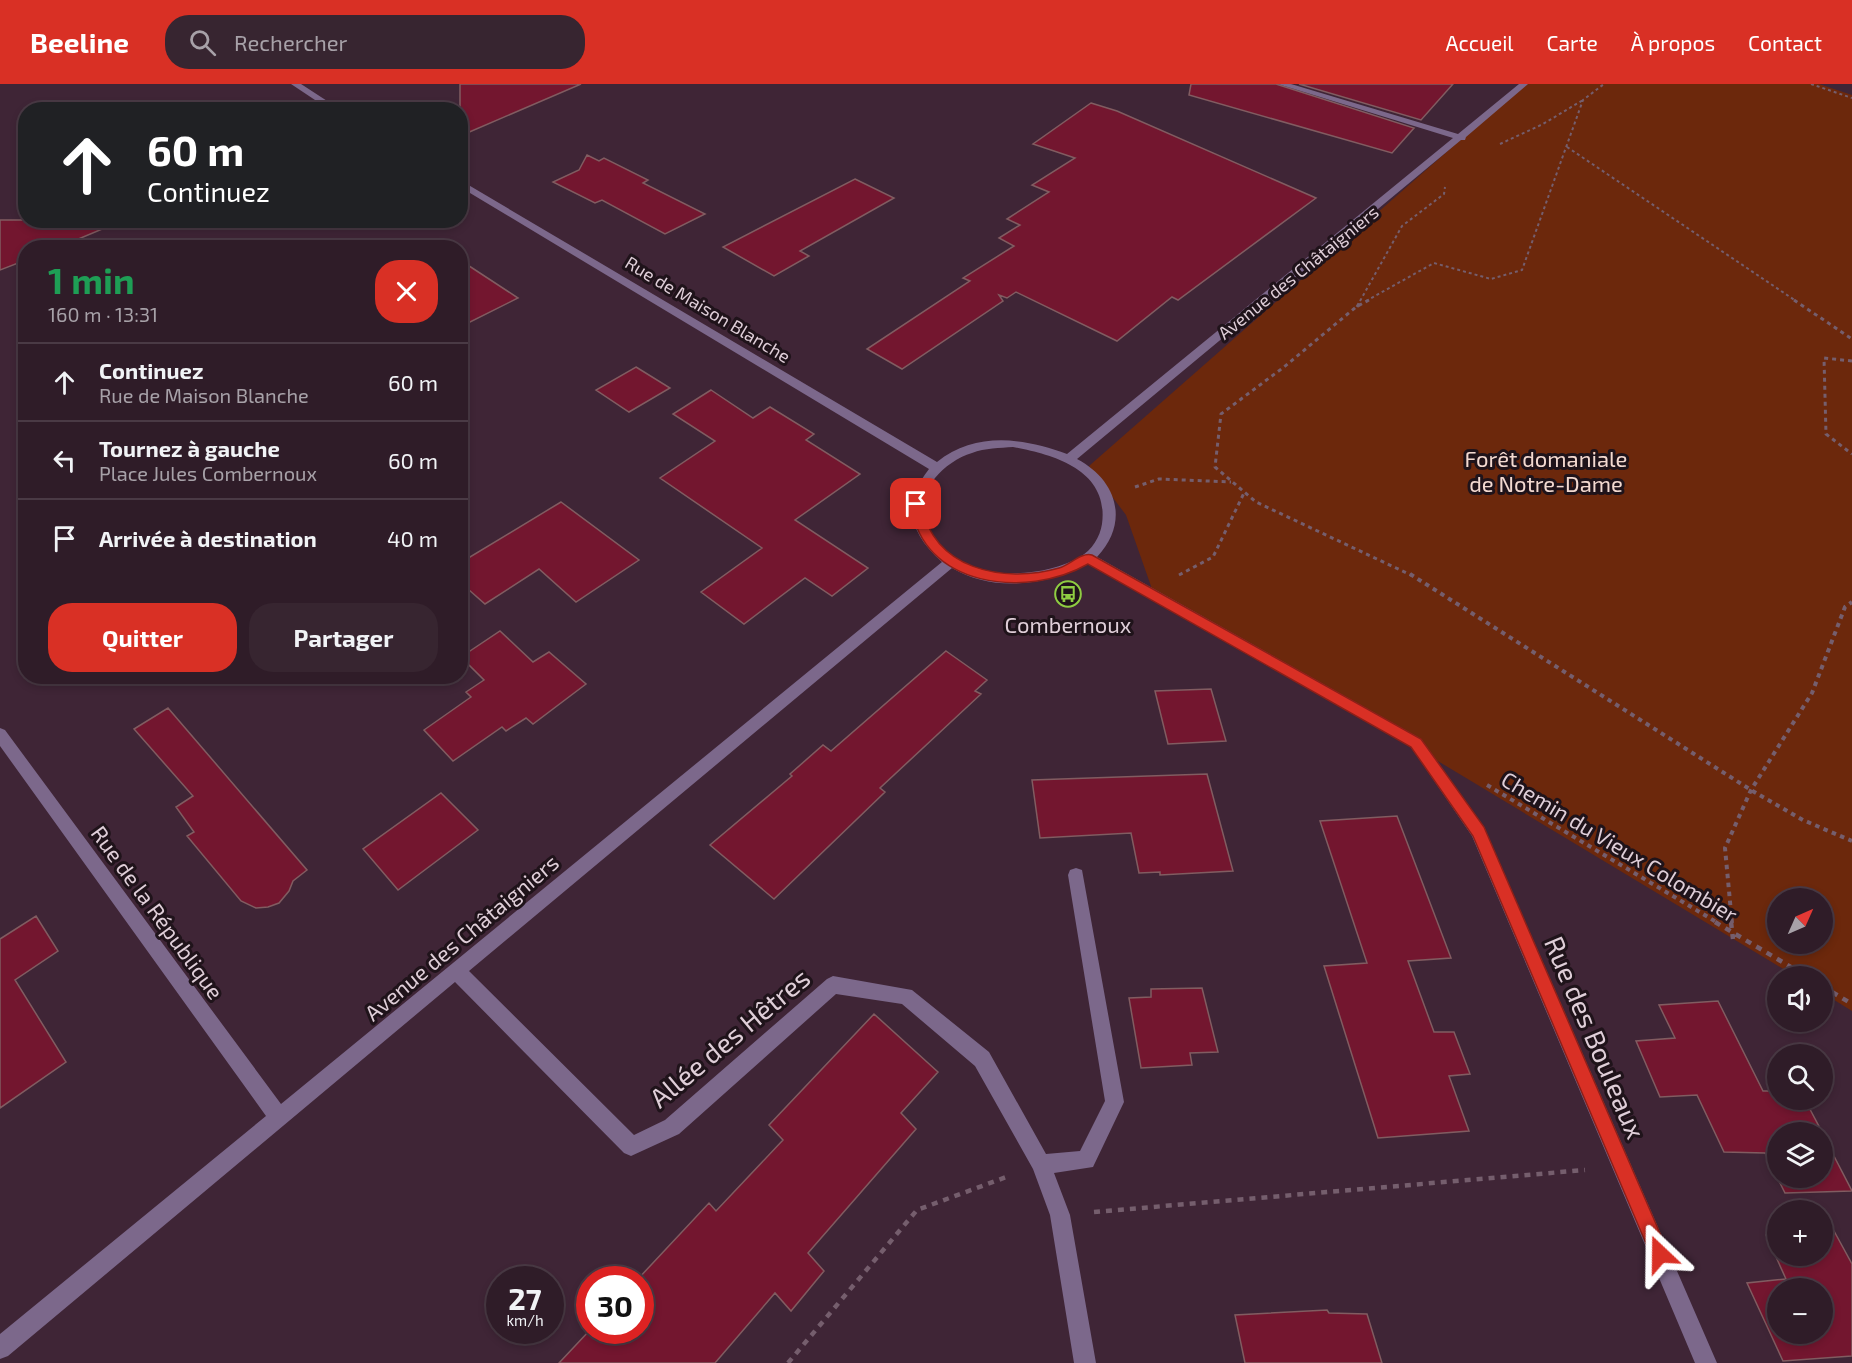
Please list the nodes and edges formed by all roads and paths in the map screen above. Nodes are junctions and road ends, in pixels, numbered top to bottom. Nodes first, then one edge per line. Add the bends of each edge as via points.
1 (295, 84) edge
2 (1281, 84) edge
3 (1524, 84) edge
4 (1604, 84) edge
5 (1811, 84) edge
6 (1852, 98) edge
7 (1583, 100) junction
8 (324, 102) edge
9 (1462, 138) junction
10 (1568, 147) junction
11 (1491, 148) dead end
12 (1446, 185) dead end
13 (468, 188) edge
14 (1356, 307) junction
15 (1852, 339) edge
16 (1852, 361) edge
17 (1852, 454) edge
18 (1070, 458) junction
19 (936, 467) junction
20 (1233, 482) junction
21 (1131, 489) dead end
22 (1244, 493) junction
23 (1088, 558) junction
24 (952, 561) junction
25 (1172, 578) dead end
26 (1852, 602) edge
27 (0, 734) edge
28 (1478, 780) dead end
29 (1751, 790) junction
30 (1852, 841) edge
31 (1076, 875) dead end
32 (1732, 932) junction
33 (1733, 939) dead end
34 (1789, 966) edge
35 (456, 971) junction
36 (1833, 993) edge
37 (1852, 1004) edge
38 (279, 1117) junction
39 (1041, 1164) junction
40 (1622, 1166) junction
41 (1060, 1215) junction
42 (0, 1348) edge
43 (788, 1363) edge
44 (1085, 1363) edge
45 (1707, 1363) edge

1 - 8 street
2 - 9 street
3 - 9 street, Avenue des Châtaigniers
4 - 7 path
5 - 6 path
7 - 10 path
7 - 11 path
9 - 18 street, Avenue des Châtaigniers
10 - 14 path via 1522,270 1491,279 1434,263
10 - 15 path
12 - 14 path via 1444,194 1402,226
13 - 19 street, Rue de Maison Blanche
14 - 20 path via 1221,414 1215,467
16 - 17 path via 1824,358 1826,434
18 - 19 street via 1043,447 1013,443 957,454
18 - 23 street via 1092,474 1107,494 1111,517 1105,538
19 - 24 street via 922,485 916,504 919,525 931,545
20 - 21 path via 1159,479
20 - 22 path
22 - 25 path via 1213,557
22 - 29 path via 1418,578
23 - 24 street via 1066,571 1037,578 1007,579 977,573
23 - 40 street, Rue des Bouleaux via 1416,743 1478,832
24 - 35 street, Avenue des Châtaigniers
26 - 29 path via 1845,607 1812,693
27 - 38 street, Rue de la République
28 - 32 path, Chemin du Vieux Colombier
29 - 30 path via 1803,820
29 - 32 path via 1725,848
31 - 39 street via 1115,1102 1086,1160
32 - 33 path
32 - 34 path, Chemin du Vieux Colombier
35 - 38 street, Avenue des Châtaigniers
35 - 39 street, Allée des Hêtres via 631,1146 672,1127 833,985 906,996 982,1059
36 - 37 path
38 - 42 street, Avenue des Châtaigniers
39 - 41 street, Allée des Hêtres
39 - 43 path via 917,1210
40 - 41 path
40 - 45 street, Rue des Bouleaux
41 - 44 street, Allée des Hêtres

